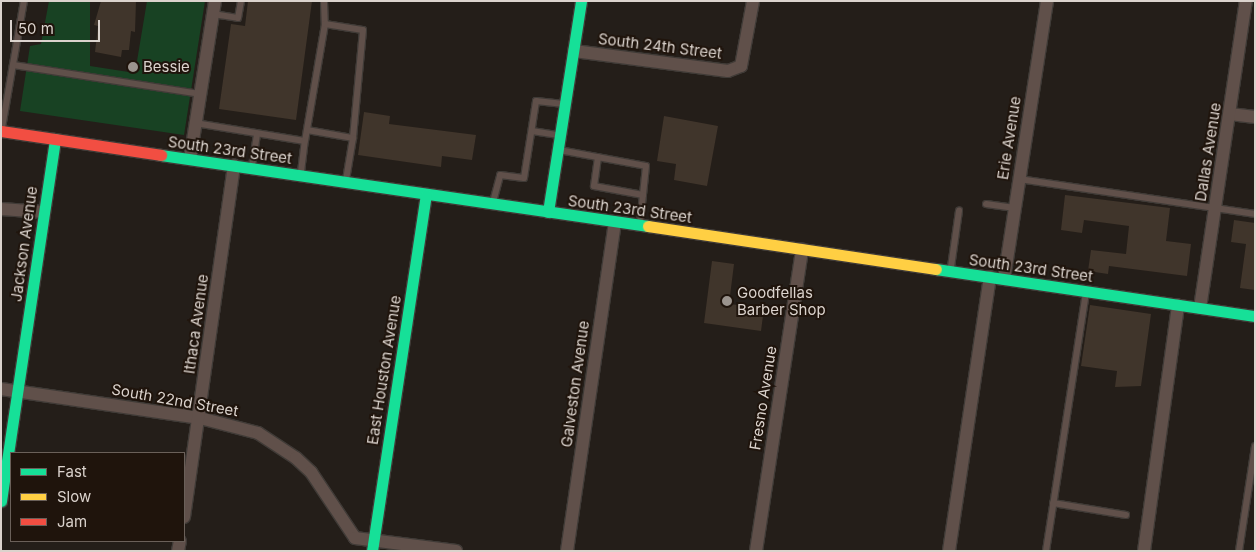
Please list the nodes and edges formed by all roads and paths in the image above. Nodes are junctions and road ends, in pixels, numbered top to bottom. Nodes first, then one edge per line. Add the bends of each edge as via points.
1 (24, 1) edge
2 (241, 1) edge
3 (324, 1) edge
4 (580, 1) edge
5 (753, 1) edge
6 (1047, 1) edge
7 (1246, 1) edge
8 (214, 8) edge
9 (325, 24) junction
10 (574, 51) junction
11 (13, 65) junction
12 (200, 94) junction
13 (565, 104) junction
14 (1230, 114) junction
15 (1255, 117) edge
16 (195, 123) junction
17 (307, 130) junction
18 (2, 131) edge
19 (532, 131) junction
20 (257, 133) junction
21 (560, 136) junction
22 (353, 138) junction
23 (55, 139) junction
24 (306, 141) junction
25 (558, 150) junction
26 (598, 157) junction
27 (190, 159) junction
28 (234, 166) junction
29 (251, 169) junction
30 (300, 176) junction
31 (1019, 179) junction
32 (345, 182) junction
33 (426, 194) junction
34 (643, 195) junction
35 (493, 204) junction
36 (986, 204) dead end
37 (1015, 208) junction
38 (1216, 208) junction
39 (1, 209) edge
40 (958, 211) dead end
41 (44, 212) junction
42 (548, 212) junction
43 (1255, 214) edge
44 (615, 222) junction
45 (639, 226) junction
46 (802, 249) junction
47 (950, 271) junction
48 (990, 277) junction
49 (1004, 279) junction
50 (1086, 292) junction
51 (1178, 305) junction
52 (1200, 308) junction
53 (1255, 316) edge
54 (1, 389) edge
55 (18, 391) junction
56 (200, 418) junction
57 (1255, 446) edge
58 (1, 501) edge
59 (1053, 503) junction
60 (185, 511) edge
61 (1126, 515) dead end
62 (373, 544) edge
63 (456, 551) edge
64 (566, 551) edge
65 (756, 551) edge
66 (949, 551) edge
67 (1046, 551) edge
68 (1144, 551) edge
69 (1239, 551) edge

1 - 11 lane
2 - 8 lane via 238,18
3 - 9 lane
4 - 10 main road
5 - 10 street, South 24th Street via 741,66 728,71
6 - 31 street, Erie Avenue
7 - 14 street, Dallas Avenue
8 - 12 street
9 - 17 lane
9 - 22 lane via 362,30
10 - 13 main road
11 - 12 lane
11 - 18 lane
12 - 16 street
13 - 19 lane via 536,101
13 - 21 main road
14 - 15 street
14 - 38 street, Dallas Avenue
16 - 20 lane
16 - 27 street
17 - 22 lane
17 - 24 lane
18 - 23 main road, South 23rd Street
19 - 21 lane
19 - 35 lane via 524,178 500,175
20 - 24 lane
20 - 29 lane
21 - 25 main road
22 - 32 lane
23 - 27 main road, South 23rd Street
23 - 41 main road, Jackson Avenue
24 - 30 lane
25 - 26 lane
25 - 42 main road
26 - 34 lane via 646,166
26 - 34 lane via 594,186
27 - 28 main road, South 23rd Street
28 - 29 main road, South 23rd Street
28 - 56 street, Ithaca Avenue
29 - 30 main road, South 23rd Street
30 - 32 main road, South 23rd Street
31 - 37 street, Erie Avenue
31 - 38 lane
32 - 33 main road, South 23rd Street
33 - 35 main road, South 23rd Street
33 - 62 main road, East Houston Avenue
34 - 45 lane
35 - 42 main road, South 23rd Street
36 - 37 lane
37 - 49 street, Erie Avenue
38 - 43 lane
38 - 52 street, Dallas Avenue
39 - 41 street
40 - 47 lane
41 - 55 main road, Jackson Avenue
42 - 44 main road, South 23rd Street
44 - 45 main road, South 23rd Street
44 - 64 street, Galveston Avenue
45 - 46 main road, South 23rd Street
46 - 47 main road, South 23rd Street
46 - 65 street, Fresno Avenue
47 - 48 main road, South 23rd Street
48 - 49 main road, South 23rd Street
48 - 66 street
49 - 50 main road, South 23rd Street
50 - 51 main road, South 23rd Street
50 - 59 lane
51 - 52 main road, South 23rd Street
51 - 68 street
52 - 53 main road, South 23rd Street
54 - 55 street, South 22nd Street
55 - 56 street, South 22nd Street
55 - 58 main road, Jackson Avenue
56 - 60 street, Ithaca Avenue
56 - 62 street, South 22nd Street via 258,433 280,446 311,472 355,538
57 - 69 lane
59 - 61 lane
59 - 67 lane
62 - 63 street, South 22nd Street

